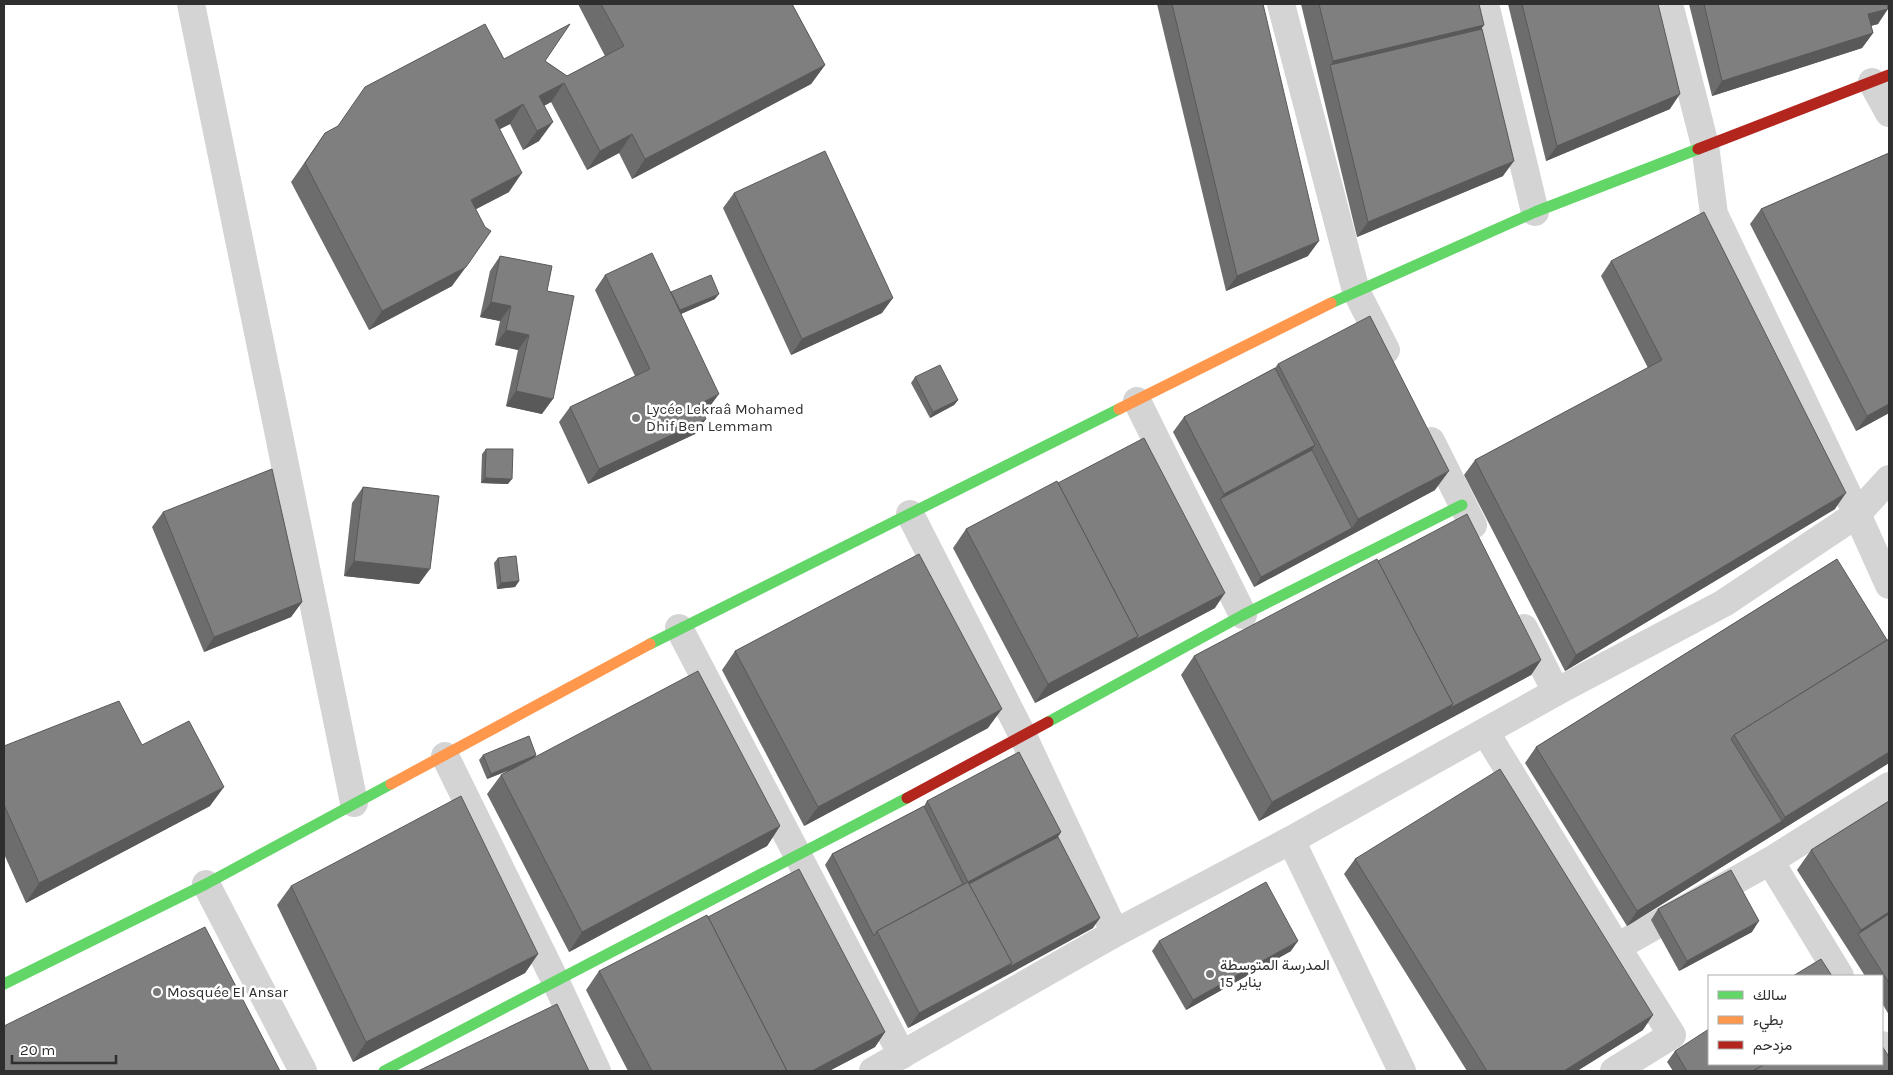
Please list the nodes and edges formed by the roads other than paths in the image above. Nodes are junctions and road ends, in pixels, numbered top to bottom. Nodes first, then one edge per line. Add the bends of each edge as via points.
1 (190, 4) edge
2 (1281, 4) edge
3 (1485, 4) edge
4 (1669, 4) edge
5 (1881, 79) edge
6 (1889, 113) edge
7 (1705, 145) junction
8 (1535, 212) junction
9 (1356, 291) junction
10 (1396, 371) edge
11 (1137, 401) junction
12 (1418, 416) edge
13 (1889, 479) edge
14 (1462, 504) junction
15 (910, 514) junction
16 (1857, 514) junction
17 (1484, 547) edge
18 (1889, 585) edge
19 (1514, 607) edge
20 (1243, 615) junction
21 (679, 628) junction
22 (1556, 692) junction
23 (1486, 733) junction
24 (1023, 736) junction
25 (445, 756) junction
26 (1889, 786) edge
27 (354, 803) junction
28 (1291, 840) junction
29 (798, 856) junction
30 (1770, 861) junction
31 (206, 884) junction
32 (1115, 933) junction
33 (1617, 947) junction
34 (1839, 975) edge
35 (555, 980) junction
36 (4, 984) edge
37 (902, 1055) junction
38 (1647, 1062) edge
39 (304, 1071) edge
40 (384, 1071) edge
41 (597, 1071) edge
42 (873, 1071) edge
43 (1402, 1071) edge
44 (1614, 1071) edge

1 - 27 street
2 - 9 street
3 - 8 street
4 - 7 street
5 - 6 street
5 - 7 street
7 - 8 street
7 - 16 street via 1714,214
8 - 9 street
9 - 10 street
9 - 11 street
11 - 15 street
11 - 20 street
12 - 14 street
13 - 16 street
14 - 17 street
14 - 20 street
15 - 21 street
15 - 24 street
16 - 18 street
16 - 22 street via 1724,603
19 - 22 street
20 - 24 street
21 - 25 street
21 - 29 street
22 - 23 street
23 - 28 street
23 - 33 street
24 - 29 street
24 - 32 street
25 - 27 street
25 - 35 street
26 - 30 street
27 - 31 street
28 - 32 street
28 - 43 street
29 - 35 street
29 - 37 street
30 - 33 street
30 - 34 street
31 - 36 street
31 - 39 street
32 - 37 street
33 - 38 street via 1672,1035
35 - 40 street
35 - 41 street
37 - 42 street
38 - 44 street

